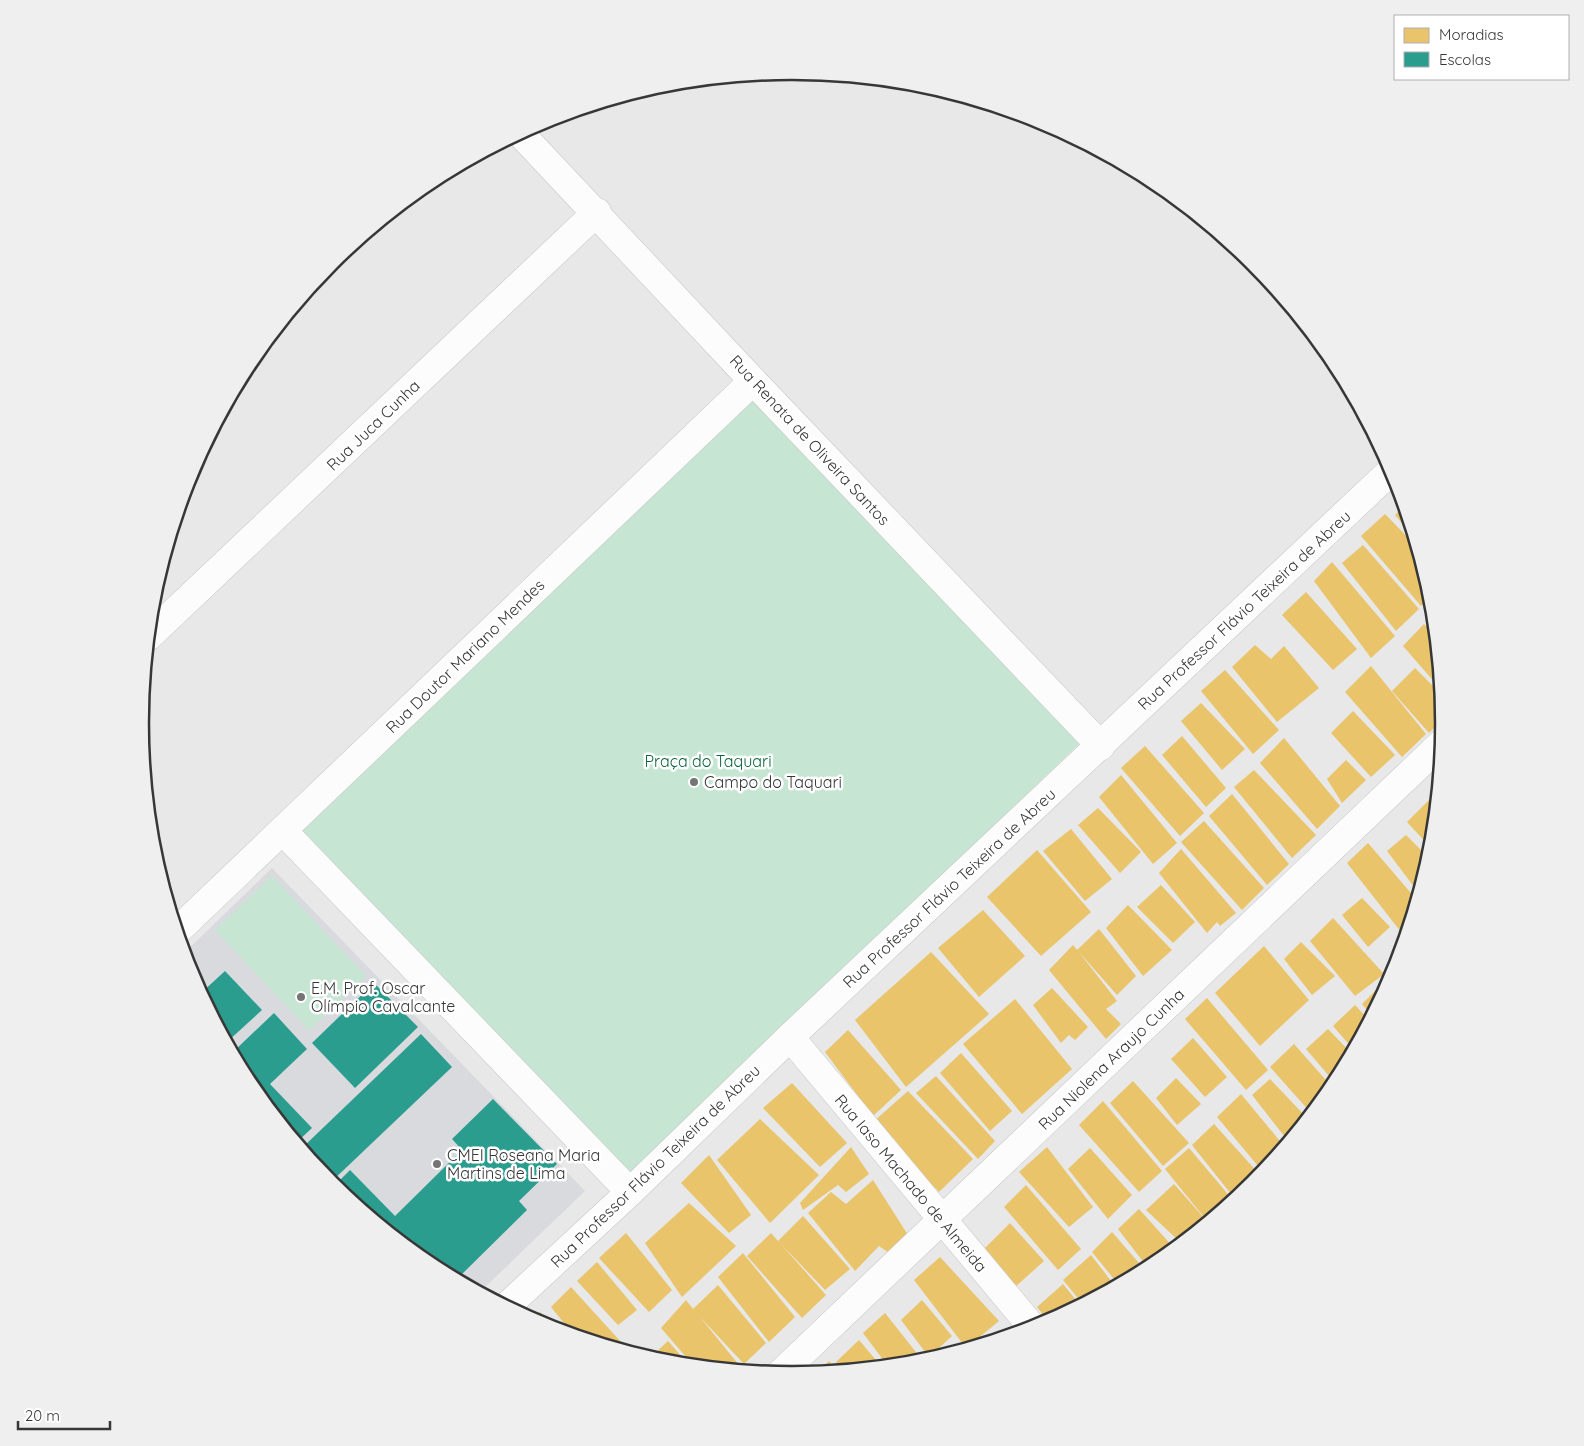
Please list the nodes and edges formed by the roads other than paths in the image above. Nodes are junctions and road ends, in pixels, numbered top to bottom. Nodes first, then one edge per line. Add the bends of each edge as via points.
1 (525, 138) edge
2 (597, 212) junction
3 (753, 381) junction
4 (1386, 476) edge
5 (156, 629) edge
6 (1101, 746) junction
7 (1434, 750) edge
8 (283, 831) junction
9 (182, 926) edge
10 (790, 1038) junction
11 (630, 1192) junction
12 (942, 1220) junction
13 (512, 1302) edge
14 (1027, 1321) edge
15 (789, 1366) edge

1 - 2 street, Rua Renata de Oliveira Santos
2 - 3 street, Rua Renata de Oliveira Santos
2 - 5 street, Rua Juca Cunha
3 - 6 street, Rua Renata de Oliveira Santos
3 - 8 street, Rua Doutor Mariano Mendes
4 - 6 street, Rua Professor Flávio Teixeira de Abreu
6 - 10 street, Rua Professor Flávio Teixeira de Abreu
7 - 12 street, Rua Niolena Araujo Cunha
8 - 9 street, Rua Doutor Mariano Mendes
8 - 11 street
10 - 11 street, Rua Professor Flávio Teixeira de Abreu
10 - 12 street, Rua Iaso Machado de Almeida
11 - 13 street, Rua Professor Flávio Teixeira de Abreu
12 - 14 street, Rua Iaso Machado de Almeida
12 - 15 street, Rua Niolena Araujo Cunha

